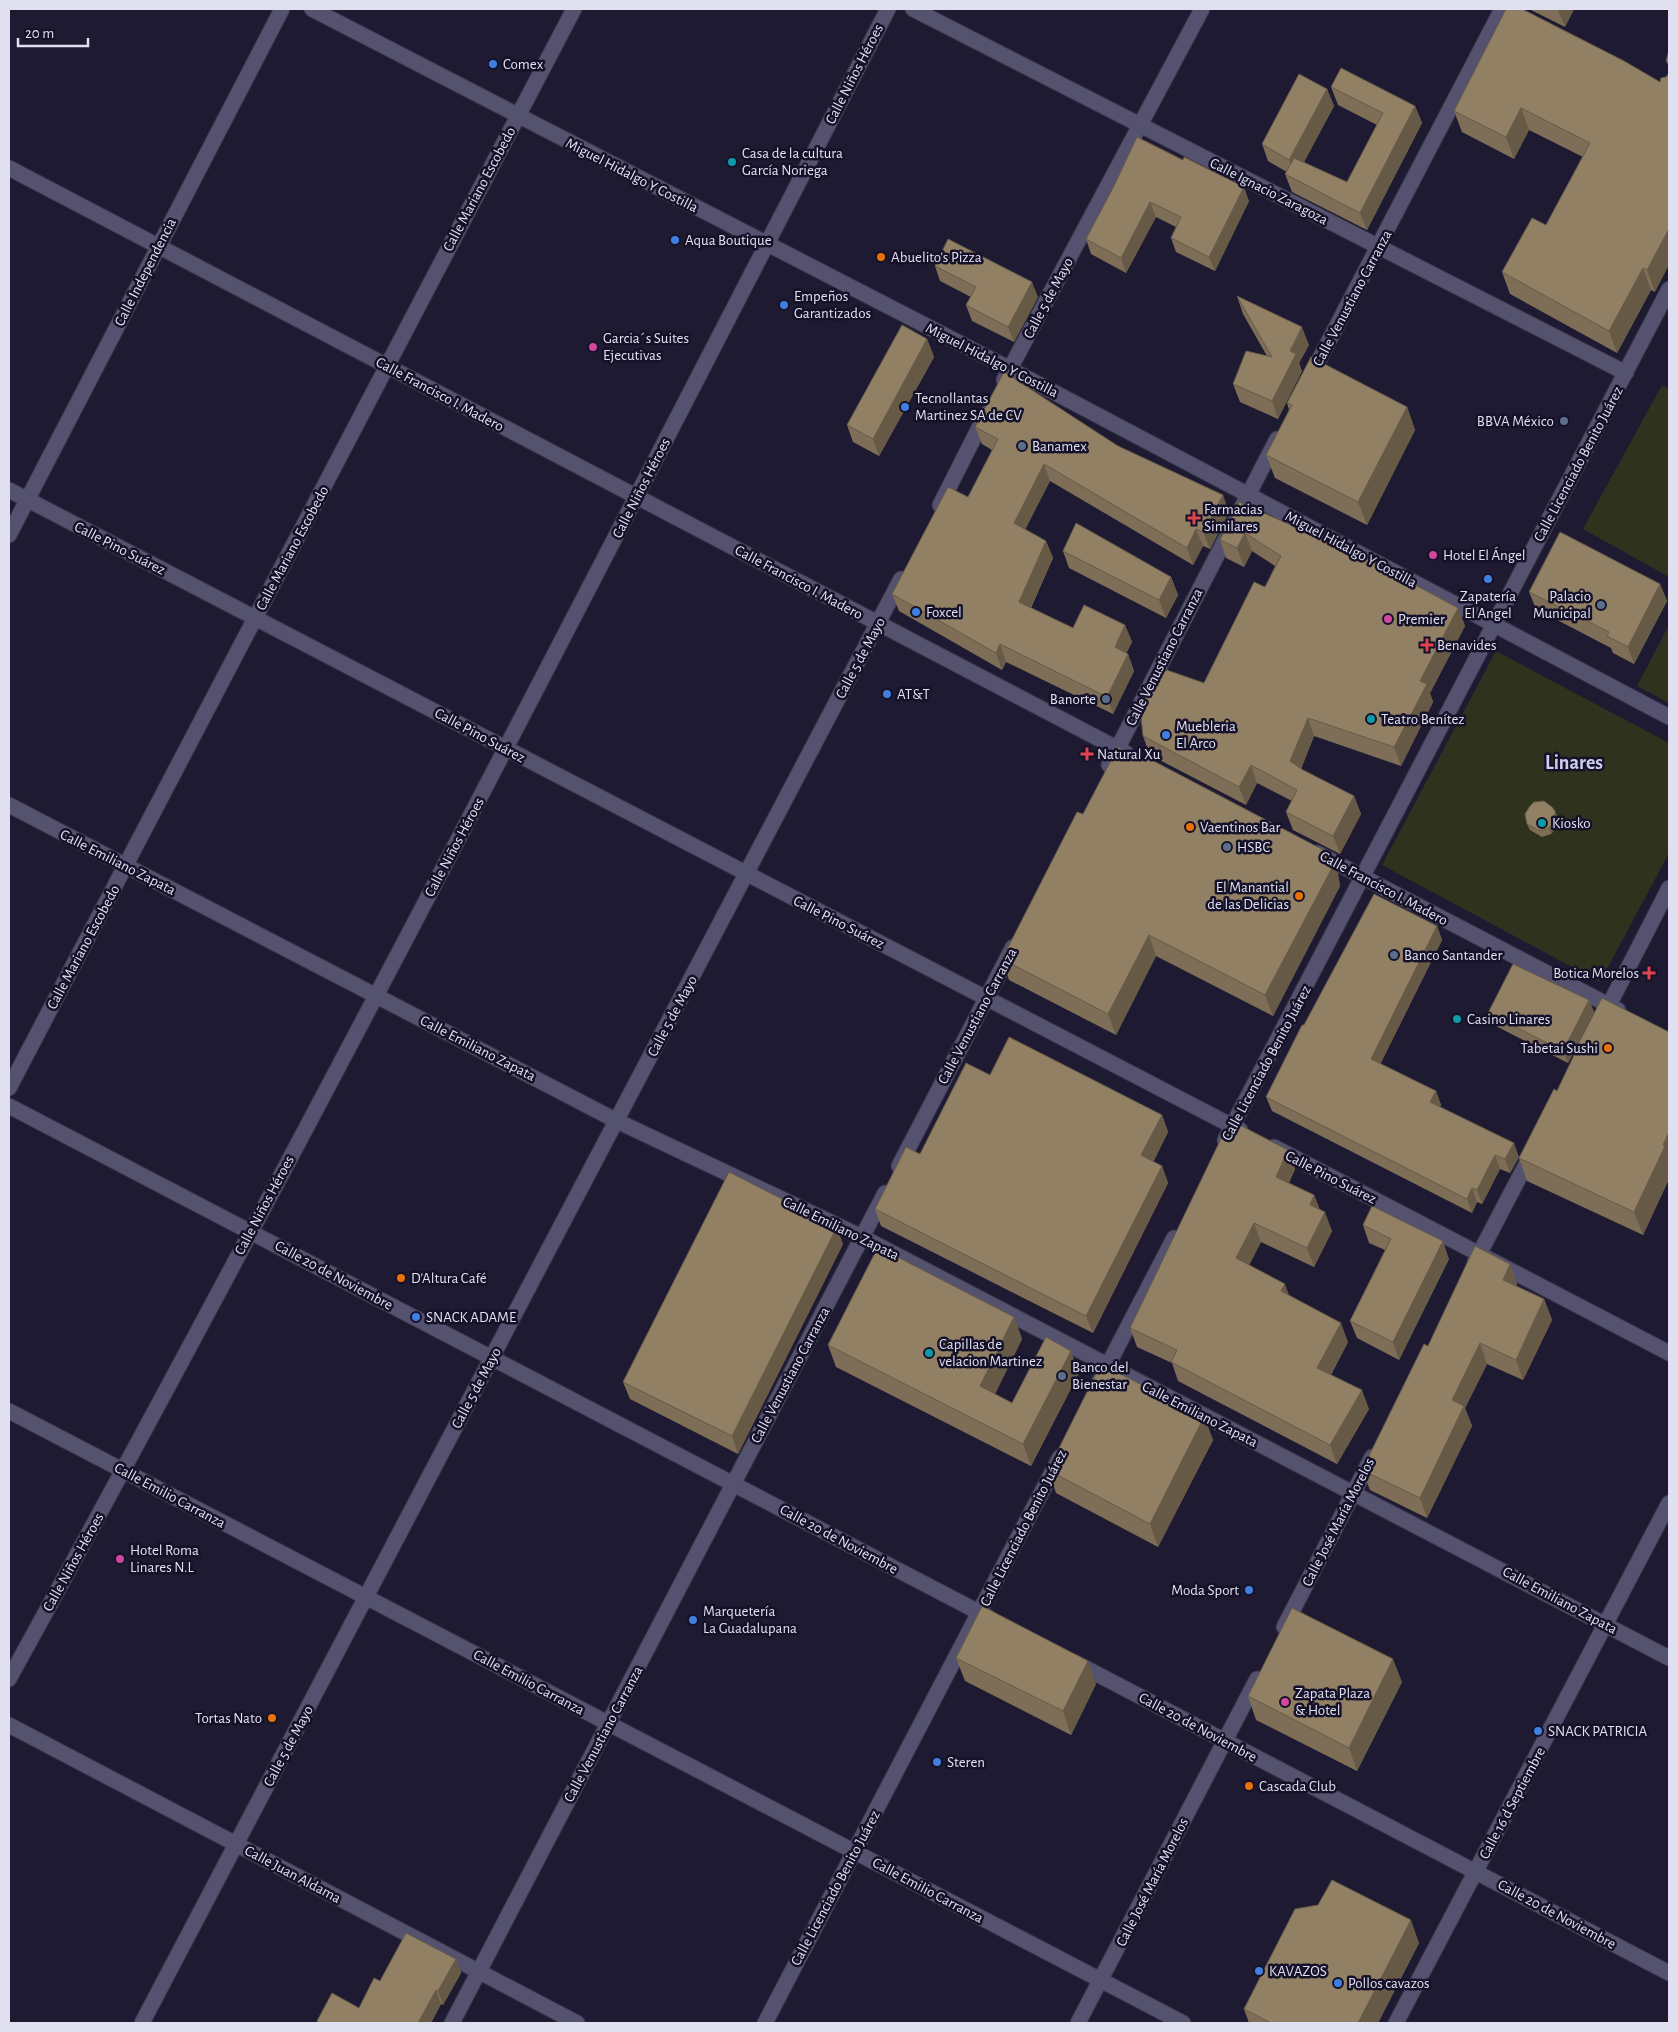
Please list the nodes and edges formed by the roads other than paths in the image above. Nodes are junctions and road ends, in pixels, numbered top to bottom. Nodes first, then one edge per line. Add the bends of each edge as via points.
1 (282, 9) edge
2 (312, 9) edge
3 (574, 9) edge
4 (888, 9) edge
5 (913, 9) edge
6 (1202, 9) edge
7 (1509, 10) edge
8 (518, 116) junction
9 (1141, 125) junction
10 (9, 168) edge
11 (767, 244) junction
12 (158, 247) junction
13 (1378, 247) junction
14 (1669, 289) edge
15 (387, 366) junction
16 (1010, 369) junction
17 (1626, 373) junction
18 (1304, 388) edge
19 (1285, 423) edge
20 (9, 490) edge
21 (1248, 494) junction
22 (637, 497) junction
23 (27, 499) junction
24 (933, 518) edge
25 (9, 535) edge
26 (910, 562) edge
27 (256, 618) junction
28 (878, 623) junction
29 (1493, 625) junction
30 (1669, 717) edge
31 (506, 748) junction
32 (1117, 748) junction
33 (1135, 757) edge
34 (1104, 774) edge
35 (9, 805) edge
36 (1301, 844) edge
37 (125, 865) junction
38 (747, 874) junction
39 (1363, 876) junction
40 (1669, 888) edge
41 (1018, 938) edge
42 (376, 995) junction
43 (987, 998) junction
44 (1609, 1005) junction
45 (1635, 1019) edge
46 (1600, 1023) edge
47 (9, 1088) edge
48 (9, 1106) edge
49 (617, 1121) junction
50 (1233, 1126) junction
51 (1538, 1143) edge
52 (1219, 1152) edge
53 (1179, 1229) edge
54 (250, 1232) junction
55 (862, 1237) junction
56 (1479, 1254) junction
57 (1470, 1272) edge
58 (1669, 1353) edge
59 (492, 1358) junction
60 (1107, 1366) junction
61 (1089, 1401) edge
62 (9, 1411) edge
63 (1381, 1440) edge
64 (1066, 1445) edge
65 (124, 1470) junction
66 (733, 1484) junction
67 (1353, 1493) junction
68 (1669, 1502) edge
69 (366, 1597) junction
70 (979, 1612) junction
71 (997, 1622) edge
72 (1606, 1624) junction
73 (1276, 1644) edge
74 (1058, 1654) edge
75 (1669, 1658) edge
76 (1262, 1670) edge
77 (9, 1679) edge
78 (609, 1724) junction
79 (9, 1725) edge
80 (1225, 1741) junction
81 (236, 1844) junction
82 (854, 1852) junction
83 (1476, 1871) junction
84 (479, 1972) junction
85 (1669, 1973) edge
86 (1101, 1980) junction
87 (142, 2023) edge
88 (452, 2023) edge
89 (577, 2023) edge
90 (765, 2023) edge
91 (1078, 2023) edge
92 (1182, 2023) edge
93 (1396, 2023) edge

1 - 12 street, Calle Independencia
2 - 8 street, Miguel Hidalgo Y Costilla
3 - 8 street, Calle Mariano Escobedo
4 - 11 street, Calle Niños Héroes
5 - 9 street, Calle Ignacio Zaragoza
6 - 9 street, Calle 5 de Mayo
7 - 13 street, Calle Venustiano Carranza
8 - 11 street, Miguel Hidalgo Y Costilla
8 - 15 street, Calle Mariano Escobedo
9 - 13 street, Calle Ignacio Zaragoza
9 - 16 street, Calle 5 de Mayo
10 - 12 street, Calle Francisco I. Madero
11 - 16 street, Miguel Hidalgo Y Costilla
11 - 22 street, Calle Niños Héroes
12 - 15 street, Calle Francisco I. Madero
12 - 23 street, Calle Independencia
13 - 17 street, Calle Ignacio Zaragoza
13 - 18 street, Calle Venustiano Carranza
14 - 17 street, Calle Licenciado Benito Juárez
15 - 22 street, Calle Francisco I. Madero
15 - 27 street, Calle Mariano Escobedo
16 - 21 street, Miguel Hidalgo Y Costilla
16 - 24 street, Calle 5 de Mayo
17 - 29 street, Calle Licenciado Benito Juárez
19 - 21 street, Calle Venustiano Carranza
20 - 23 street, Calle Pino Suárez
21 - 29 street, Miguel Hidalgo Y Costilla
21 - 32 street, Calle Venustiano Carranza
22 - 28 street, Calle Francisco I. Madero
22 - 31 street, Calle Niños Héroes
23 - 25 street, Calle Independencia
23 - 27 street, Calle Pino Suárez
26 - 28 street, Calle 5 de Mayo
27 - 31 street, Calle Pino Suárez
27 - 37 street, Calle Mariano Escobedo
28 - 32 street, Calle Francisco I. Madero
28 - 38 street, Calle 5 de Mayo
29 - 30 street, Miguel Hidalgo Y Costilla
29 - 39 street, Calle Licenciado Benito Juárez
31 - 38 street, Calle Pino Suárez
31 - 42 street, Calle Niños Héroes
32 - 33 street, Calle Francisco I. Madero
32 - 34 street, Calle Venustiano Carranza
35 - 37 street, Calle Emiliano Zapata
36 - 39 street, Calle Francisco I. Madero
37 - 42 street, Calle Emiliano Zapata
37 - 47 street, Calle Mariano Escobedo
38 - 43 street, Calle Pino Suárez
38 - 49 street, Calle 5 de Mayo
39 - 44 street, Calle Francisco I. Madero
39 - 50 street, Calle Licenciado Benito Juárez
40 - 44 street
41 - 43 street, Calle Venustiano Carranza
42 - 49 street, Calle Emiliano Zapata
42 - 54 street, Calle Niños Héroes
43 - 50 street, Calle Pino Suárez
43 - 55 street, Calle Venustiano Carranza
44 - 45 street, Calle Francisco I. Madero
44 - 46 street
48 - 54 street, Calle 20 de Noviembre
49 - 55 street, Calle Emiliano Zapata
49 - 59 street, Calle 5 de Mayo
50 - 52 street, Calle Licenciado Benito Juárez
50 - 56 street, Calle Pino Suárez
51 - 56 street
53 - 60 street
54 - 59 street, Calle 20 de Noviembre
54 - 65 street, Calle Niños Héroes
55 - 60 street, Calle Emiliano Zapata
55 - 66 street, Calle Venustiano Carranza
56 - 57 street
56 - 58 street, Calle Pino Suárez
59 - 66 street, Calle 20 de Noviembre
59 - 69 street, Calle 5 de Mayo
60 - 61 street
60 - 67 street, Calle Emiliano Zapata
62 - 65 street, Calle Emilio Carranza
63 - 67 street, Calle José María Morelos
64 - 70 street, Calle Licenciado Benito Juárez
65 - 69 street, Calle Emilio Carranza
65 - 77 street, Calle Niños Héroes
66 - 70 street, Calle 20 de Noviembre
66 - 78 street, Calle Venustiano Carranza
67 - 72 street, Calle Emiliano Zapata
67 - 73 street, Calle José María Morelos
68 - 72 street, Calle 16 d Septiembre
69 - 78 street, Calle Emilio Carranza
69 - 81 street, Calle 5 de Mayo
70 - 71 street, Calle 20 de Noviembre
70 - 82 street, Calle Licenciado Benito Juárez
72 - 75 street, Calle Emiliano Zapata
72 - 83 street, Calle 16 d Septiembre
74 - 80 street, Calle 20 de Noviembre
76 - 80 street, Calle José María Morelos
78 - 82 street, Calle Emilio Carranza
78 - 84 street, Calle Venustiano Carranza
79 - 81 street, Calle Juan Aldama
80 - 83 street, Calle 20 de Noviembre
80 - 86 street, Calle José María Morelos
81 - 84 street, Calle Juan Aldama
81 - 87 street, Calle 5 de Mayo
82 - 86 street, Calle Emilio Carranza
82 - 90 street, Calle Licenciado Benito Juárez
83 - 85 street, Calle 20 de Noviembre
83 - 93 street, Calle 16 d Septiembre
84 - 88 street, Calle Venustiano Carranza
84 - 89 street, Calle Juan Aldama
86 - 91 street, Calle José María Morelos
86 - 92 street, Calle Emilio Carranza

